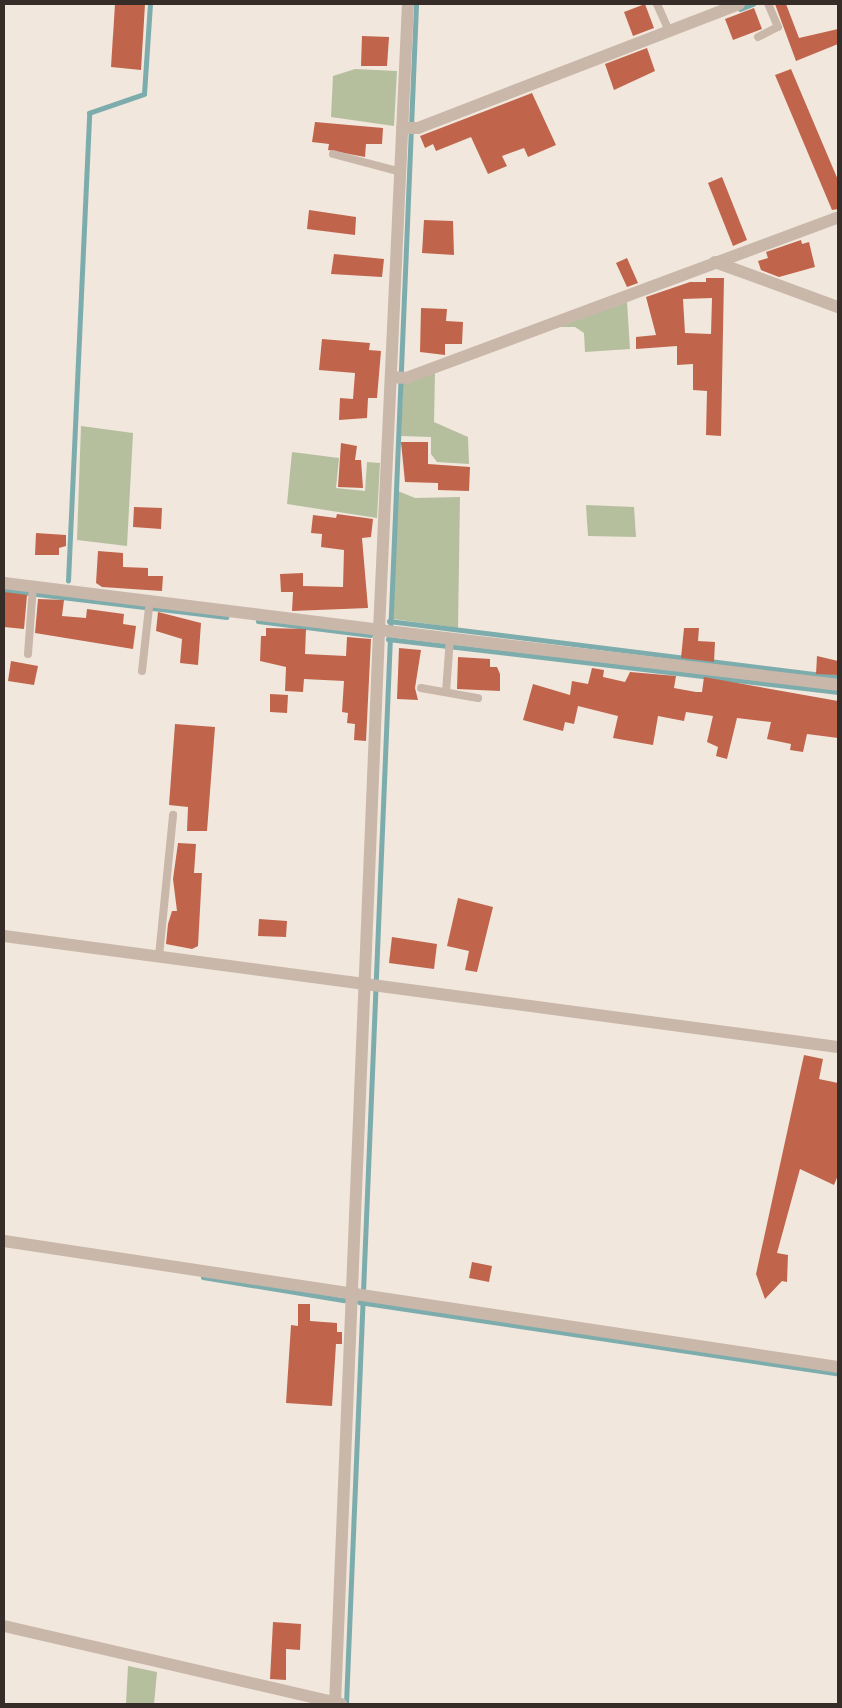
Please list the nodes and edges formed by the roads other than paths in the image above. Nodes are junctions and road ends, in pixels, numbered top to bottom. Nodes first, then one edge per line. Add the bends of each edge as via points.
1 (408, 4) edge
2 (657, 4) edge
3 (739, 4) edge
4 (768, 4) edge
5 (669, 31) junction
6 (758, 36) dead end
7 (408, 128) junction
8 (333, 154) dead end
9 (397, 172) junction
10 (838, 217) edge
11 (715, 262) junction
12 (838, 307) edge
13 (396, 378) junction
14 (4, 583) edge
15 (33, 591) junction
16 (149, 605) junction
17 (385, 630) junction
18 (450, 643) junction
19 (28, 654) dead end
20 (142, 671) dead end
21 (838, 685) edge
22 (421, 688) dead end
23 (446, 692) junction
24 (478, 698) dead end
25 (173, 815) dead end
26 (4, 936) edge
27 (159, 956) junction
28 (370, 985) junction
29 (838, 1047) edge
30 (4, 1241) edge
31 (359, 1295) junction
32 (838, 1367) edge
33 (4, 1626) edge
34 (336, 1704) edge

1 - 7 street
2 - 5 lane
3 - 5 street
4 - 6 lane via 778,26
5 - 7 street
7 - 9 street
8 - 9 lane via 359,157
9 - 13 street
10 - 11 street
11 - 12 street
11 - 13 street
13 - 17 street
14 - 15 street
15 - 16 street
15 - 19 lane
16 - 17 street
16 - 20 lane
17 - 18 street
17 - 28 street
18 - 21 street
18 - 23 lane
22 - 23 lane
23 - 24 lane
25 - 27 lane
26 - 27 street
27 - 28 street
28 - 29 street
28 - 31 street
30 - 31 street
31 - 32 street
31 - 34 street
33 - 34 street

